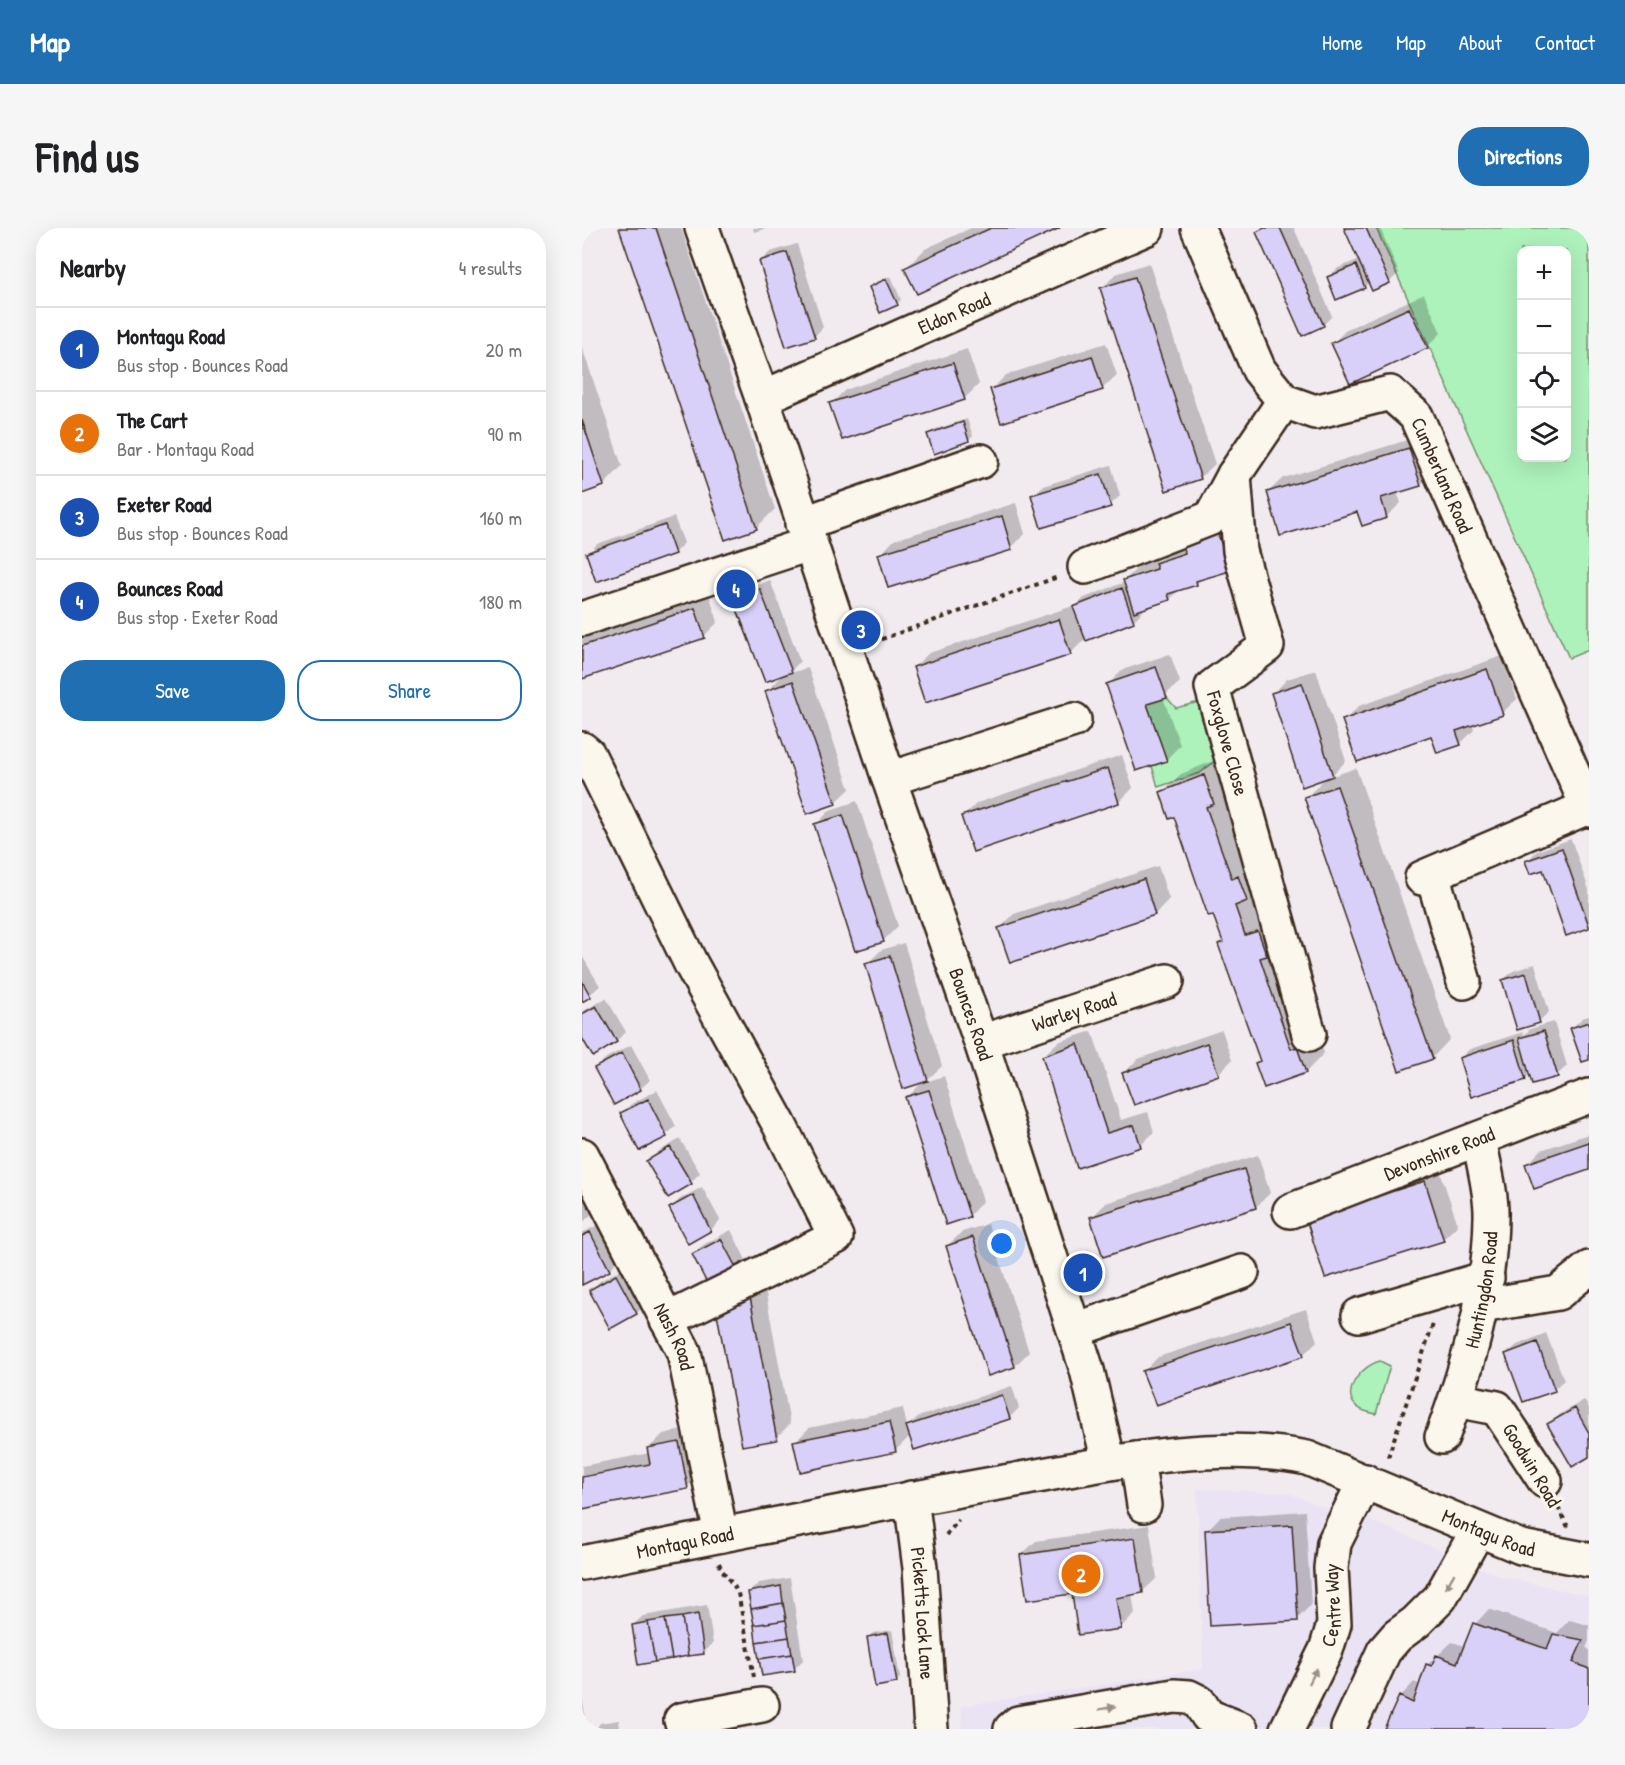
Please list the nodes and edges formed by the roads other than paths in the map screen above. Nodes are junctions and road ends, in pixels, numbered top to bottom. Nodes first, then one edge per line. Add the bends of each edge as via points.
1 (702, 228) edge
2 (1147, 228) edge
3 (1198, 228) edge
4 (762, 398) junction
5 (1284, 401) junction
6 (981, 461) dead end
7 (1234, 475) junction
8 (806, 534) junction
9 (1084, 567) road end
10 (583, 615) edge
11 (1074, 720) dead end
12 (582, 749) edge
13 (889, 779) junction
14 (1588, 809) edge
15 (1167, 981) dead end
16 (1464, 982) dead end
17 (1310, 1034) dead end
18 (981, 1042) junction
19 (1589, 1096) edge
20 (1479, 1139) junction
21 (582, 1155) edge
22 (1290, 1211) dead end
23 (1589, 1268) edge
24 (1242, 1272) dead end
25 (1484, 1292) junction
26 (1359, 1315) dead end
27 (667, 1320) junction
28 (1075, 1330) junction
29 (1456, 1400) junction
30 (1442, 1437) dead end
31 (1123, 1461) junction
32 (1365, 1481) junction
33 (1545, 1481) road end
34 (911, 1498) junction
35 (1144, 1505) dead end
36 (1478, 1530) junction
37 (720, 1547) junction
38 (1587, 1560) edge
39 (582, 1563) edge
40 (762, 1705) road end
41 (681, 1720) dead end
42 (721, 1721) edge
43 (931, 1729) edge
44 (1011, 1729) edge
45 (1241, 1729) edge
46 (1287, 1729) edge
47 (1348, 1729) edge

1 - 4 street, Bounces Road
2 - 4 street, Eldon Road
3 - 5 street via 1259,370
4 - 8 street, Bounces Road
5 - 7 street
5 - 14 street, Cumberland Road via 1315,412 1390,393 1416,416
6 - 8 street
7 - 9 street via 1211,518
7 - 17 street, Foxglove Close via 1240,551 1267,646 1212,687
8 - 10 street
8 - 13 street, Bounces Road
11 - 13 street
12 - 27 street via 588,754 691,964 837,1237
13 - 18 street, Bounces Road
14 - 16 street via 1427,876
15 - 18 street, Warley Road
18 - 28 street, Bounces Road
19 - 20 street, Devonshire Road
20 - 22 street, Devonshire Road
20 - 25 street, Huntingdon Road via 1492,1215
21 - 27 street, Nash Road
23 - 25 street via 1558,1293
24 - 28 street
25 - 26 street via 1444,1289
25 - 29 street, Huntingdon Road
27 - 37 street, Nash Road via 684,1352
28 - 31 street, Bounces Road
29 - 30 street, Huntingdon Road
29 - 33 street, Goodwin Road via 1497,1408
31 - 32 street, Montagu Road via 1247,1450 1307,1458
31 - 34 street, Montagu Road
31 - 35 street, Bounces Road
32 - 36 street, Montagu Road
46 -> 32 street, Centre Way via 1334,1624 1334,1543
34 - 37 street, Montagu Road
34 - 43 street, Picketts Lock Lane
36 - 38 street, Montagu Road via 1521,1546
36 -> 47 street via 1440,1598 1384,1651
37 - 39 street, Montagu Road
40 - 42 street
41 - 42 street
44 -> 45 street via 1018,1723 1174,1696 1189,1697 1199,1702 1208,1716

